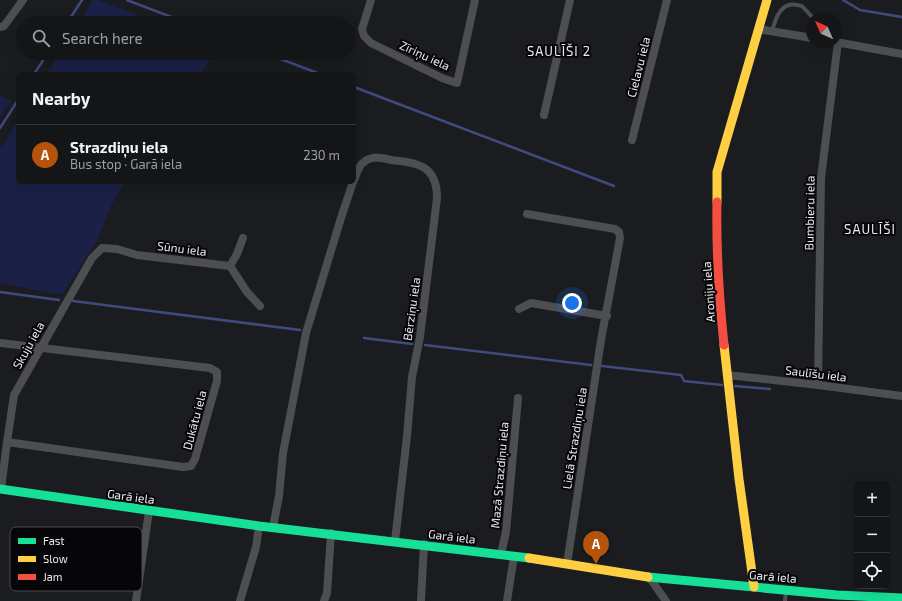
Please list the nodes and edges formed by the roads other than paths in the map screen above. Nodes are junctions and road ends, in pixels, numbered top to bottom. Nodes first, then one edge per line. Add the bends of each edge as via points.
1 (22, 0) edge
2 (371, 0) edge
3 (475, 0) edge
4 (570, 0) edge
5 (667, 0) edge
6 (767, 0) edge
7 (808, 12) edge
8 (0, 27) edge
9 (758, 29) junction
10 (772, 31) junction
11 (806, 37) edge
12 (842, 43) edge
13 (836, 48) edge
14 (902, 54) edge
15 (544, 115) dead end
16 (632, 140) dead end
17 (356, 175) edge
18 (353, 184) edge
19 (527, 214) dead end
20 (243, 238) dead end
21 (102, 248) joint
22 (230, 266) junction
23 (260, 306) dead end
24 (519, 309) dead end
25 (607, 316) junction
26 (0, 343) edge
27 (40, 347) junction
28 (727, 375) junction
29 (818, 385) junction
30 (902, 396) edge
31 (518, 398) dead end
32 (5, 437) edge
33 (1, 489) edge
34 (149, 511) junction
35 (260, 526) junction
36 (273, 527) junction
37 (331, 533) junction
38 (395, 541) junction
39 (424, 544) junction
40 (501, 554) junction
41 (514, 556) junction
42 (142, 559) edge
43 (567, 564) junction
44 (649, 578) junction
45 (754, 587) junction
46 (787, 590) junction
47 (137, 591) edge
48 (902, 598) edge
49 (136, 601) edge
50 (240, 601) edge
51 (324, 601) edge
52 (421, 601) edge
53 (507, 601) edge
54 (666, 601) edge
55 (785, 601) edge

1 - 8 street via 4,26
2 - 3 street, Zīriņu iela via 362,29 364,36 371,43 457,83
4 - 15 street
5 - 16 street, Cielavu iela
6 - 9 street, Aroniju iela
7 - 10 lane via 802,6 789,4 782,9
9 - 10 street
9 - 28 street, Aroniju iela via 717,172 719,296
10 - 11 street
12 - 14 street
13 - 29 street, Bumbieru iela via 821,178
17 - 38 street, Bērziņu iela via 359,166 373,157 414,163 423,167 433,178 437,189 420,338 412,377
18 - 36 street, Bērziņu iela via 306,333 283,453
19 - 25 street, Lielā Strazdiņu iela via 615,229 619,232
20 - 22 street
21 - 22 street, Sūnu iela via 137,255
21 - 27 street, Skuju iela via 92,258
22 - 23 street
24 - 25 street via 531,303
25 - 43 street, Lielā Strazdiņu iela via 601,340
26 - 27 street
27 - 32 street, Skuju iela via 14,395
27 - 32 street, Dukātu iela via 210,368 217,372 217,381 195,459 192,466 183,467
28 - 29 street, Saulīšu iela
28 - 45 street, Aroniju iela
29 - 30 street, Saulīšu iela
31 - 40 street, Mazā Strazdiņu iela via 506,532
32 - 33 street, Skuju iela
33 - 34 street, Garā iela
34 - 35 street, Garā iela
34 - 42 street
35 - 36 street, Garā iela
35 - 50 street
36 - 37 street, Garā iela
37 - 38 street, Garā iela
37 - 51 street
38 - 39 street, Garā iela
39 - 40 street, Garā iela
39 - 52 street
40 - 41 street, Garā iela
41 - 43 street, Garā iela
41 - 53 street
43 - 44 street, Garā iela
44 - 45 street, Garā iela
44 - 54 street
45 - 46 street, Garā iela
46 - 48 street, Garā iela
46 - 55 lane
47 - 49 street

